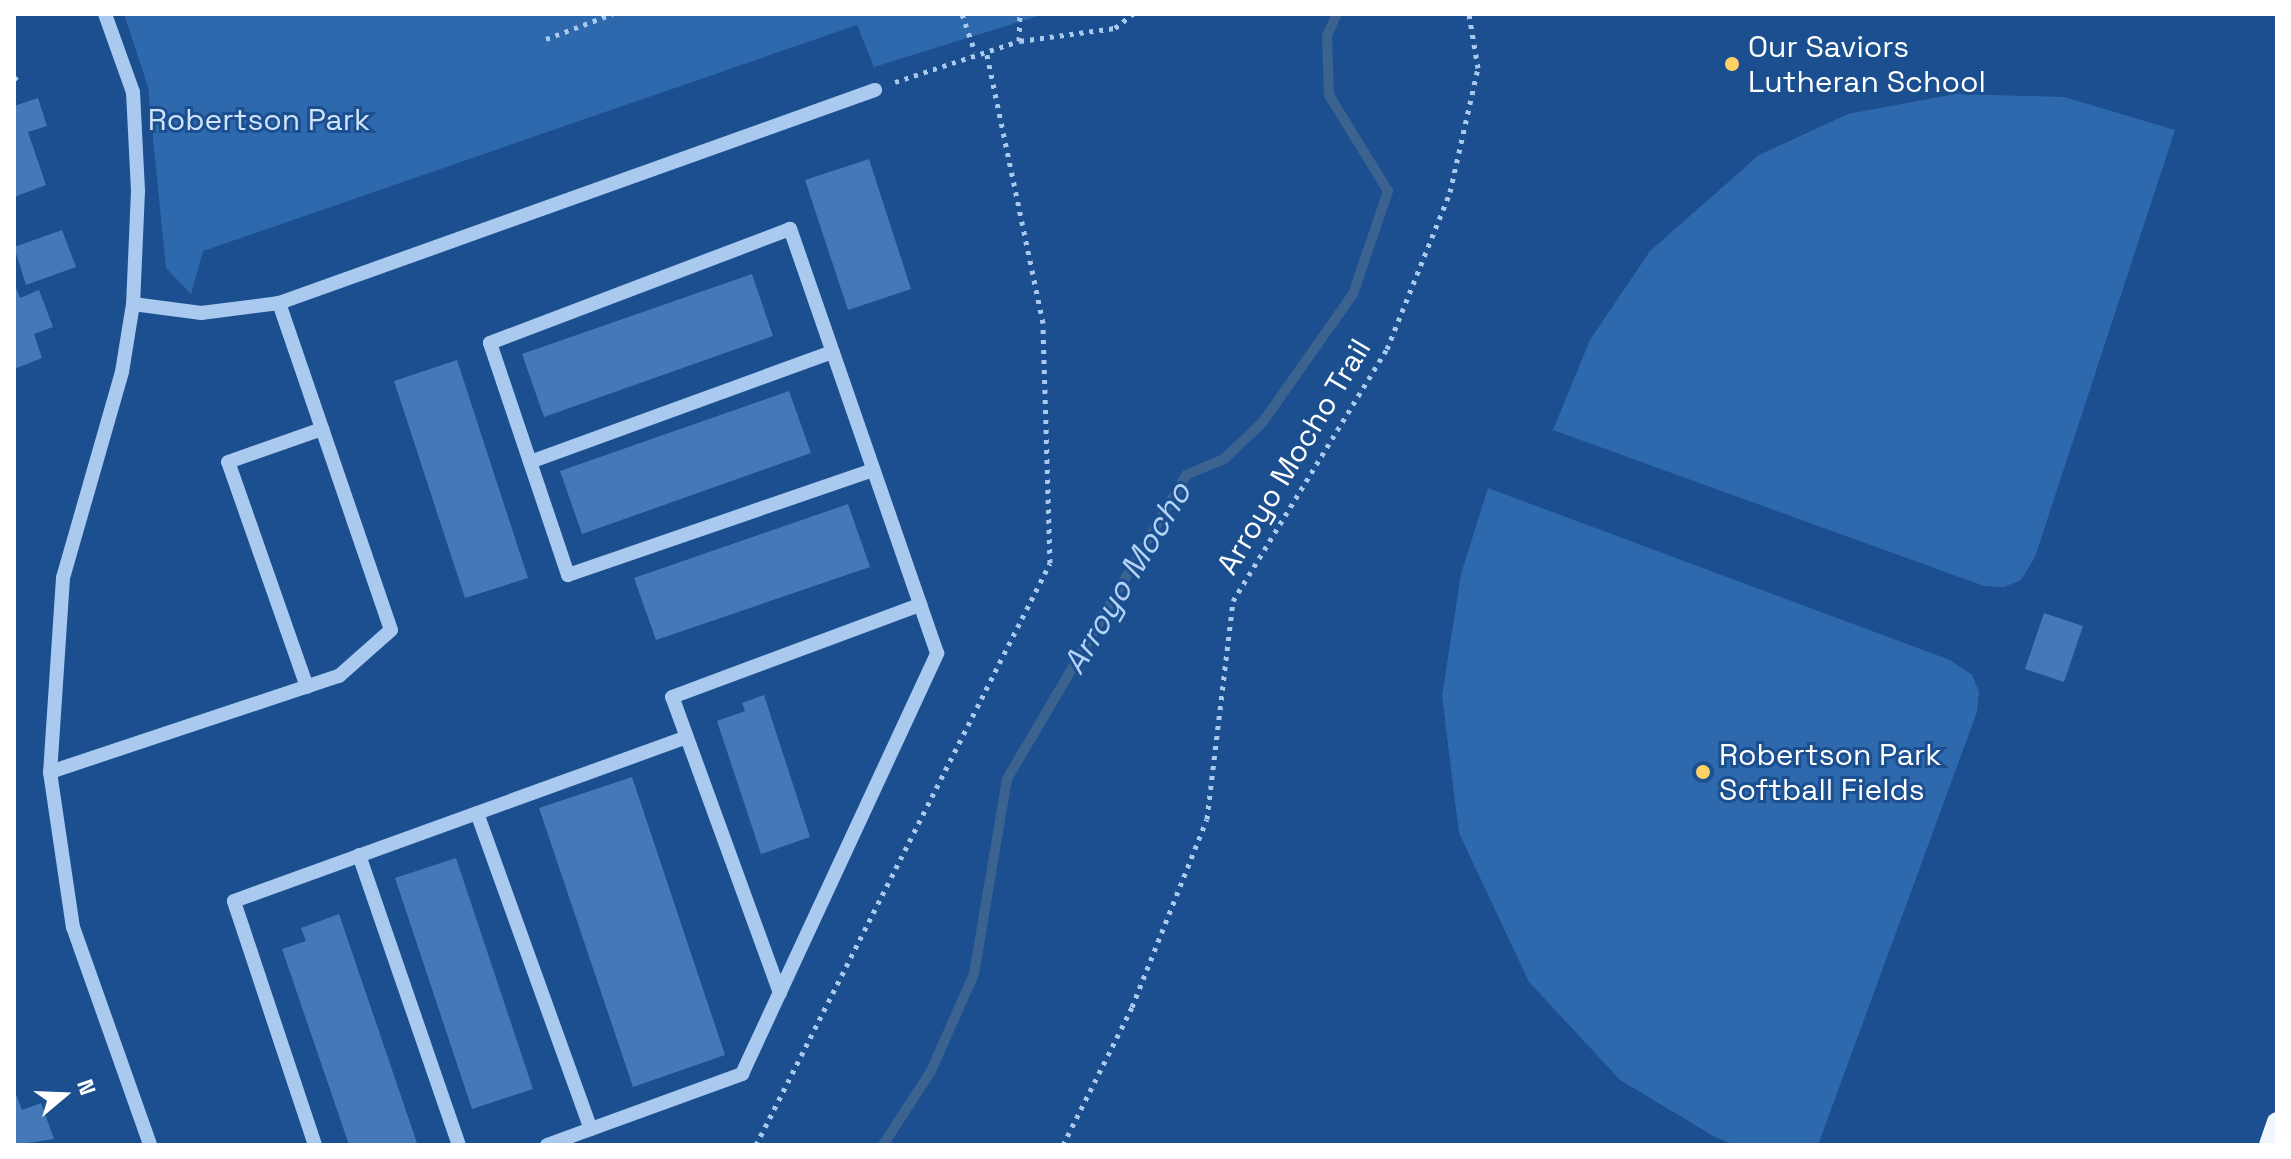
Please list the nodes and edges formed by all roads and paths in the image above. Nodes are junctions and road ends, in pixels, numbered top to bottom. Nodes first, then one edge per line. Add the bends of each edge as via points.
1 (105, 14) edge
2 (612, 14) edge
3 (962, 14) edge
4 (1020, 14) edge
5 (1133, 14) edge
6 (1469, 14) edge
7 (546, 39) dead end
8 (1019, 41) junction
9 (986, 50) junction
10 (975, 52) junction
11 (875, 90) joint
12 (279, 303) junction
13 (133, 304) junction
14 (833, 352) junction
15 (322, 429) junction
16 (530, 462) junction
17 (873, 470) junction
18 (920, 605) junction
19 (307, 687) junction
20 (686, 737) junction
21 (50, 772) junction
22 (477, 813) junction
23 (359, 855) junction
24 (780, 993) junction
25 (2277, 1122) edge
26 (591, 1129) junction
27 (150, 1145) edge
28 (315, 1145) edge
29 (459, 1145) edge
30 (547, 1145) edge
31 (756, 1145) edge
32 (1063, 1145) edge
33 (2269, 1145) edge

1 - 13 street via 133,92 138,191
2 - 7 path
3 - 10 path
4 - 8 path
5 - 8 path via 1115,28
6 - 32 path, Arroyo Mocho Trail via 1478,68 1450,192 1387,349 1233,601 1207,819 1132,1007
8 - 9 path
9 - 10 path
9 - 31 path via 1043,323 1050,563
10 - 11 path
11 - 12 street
12 - 13 street via 201,313
12 - 15 street
13 - 21 street via 122,372 63,578
14 - 16 street
14 - 16 street via 790,229 490,343
14 - 17 street
15 - 19 street via 391,630 339,676
15 - 19 street via 228,462
16 - 17 street via 568,575
17 - 18 street
18 - 20 street via 672,697
18 - 24 street via 937,653
19 - 21 street
20 - 22 street
20 - 24 street
21 - 27 street via 73,927
22 - 23 street
22 - 26 street
23 - 28 street via 234,901
23 - 29 street
24 - 26 street via 742,1074
25 - 33 main road
26 - 30 street

